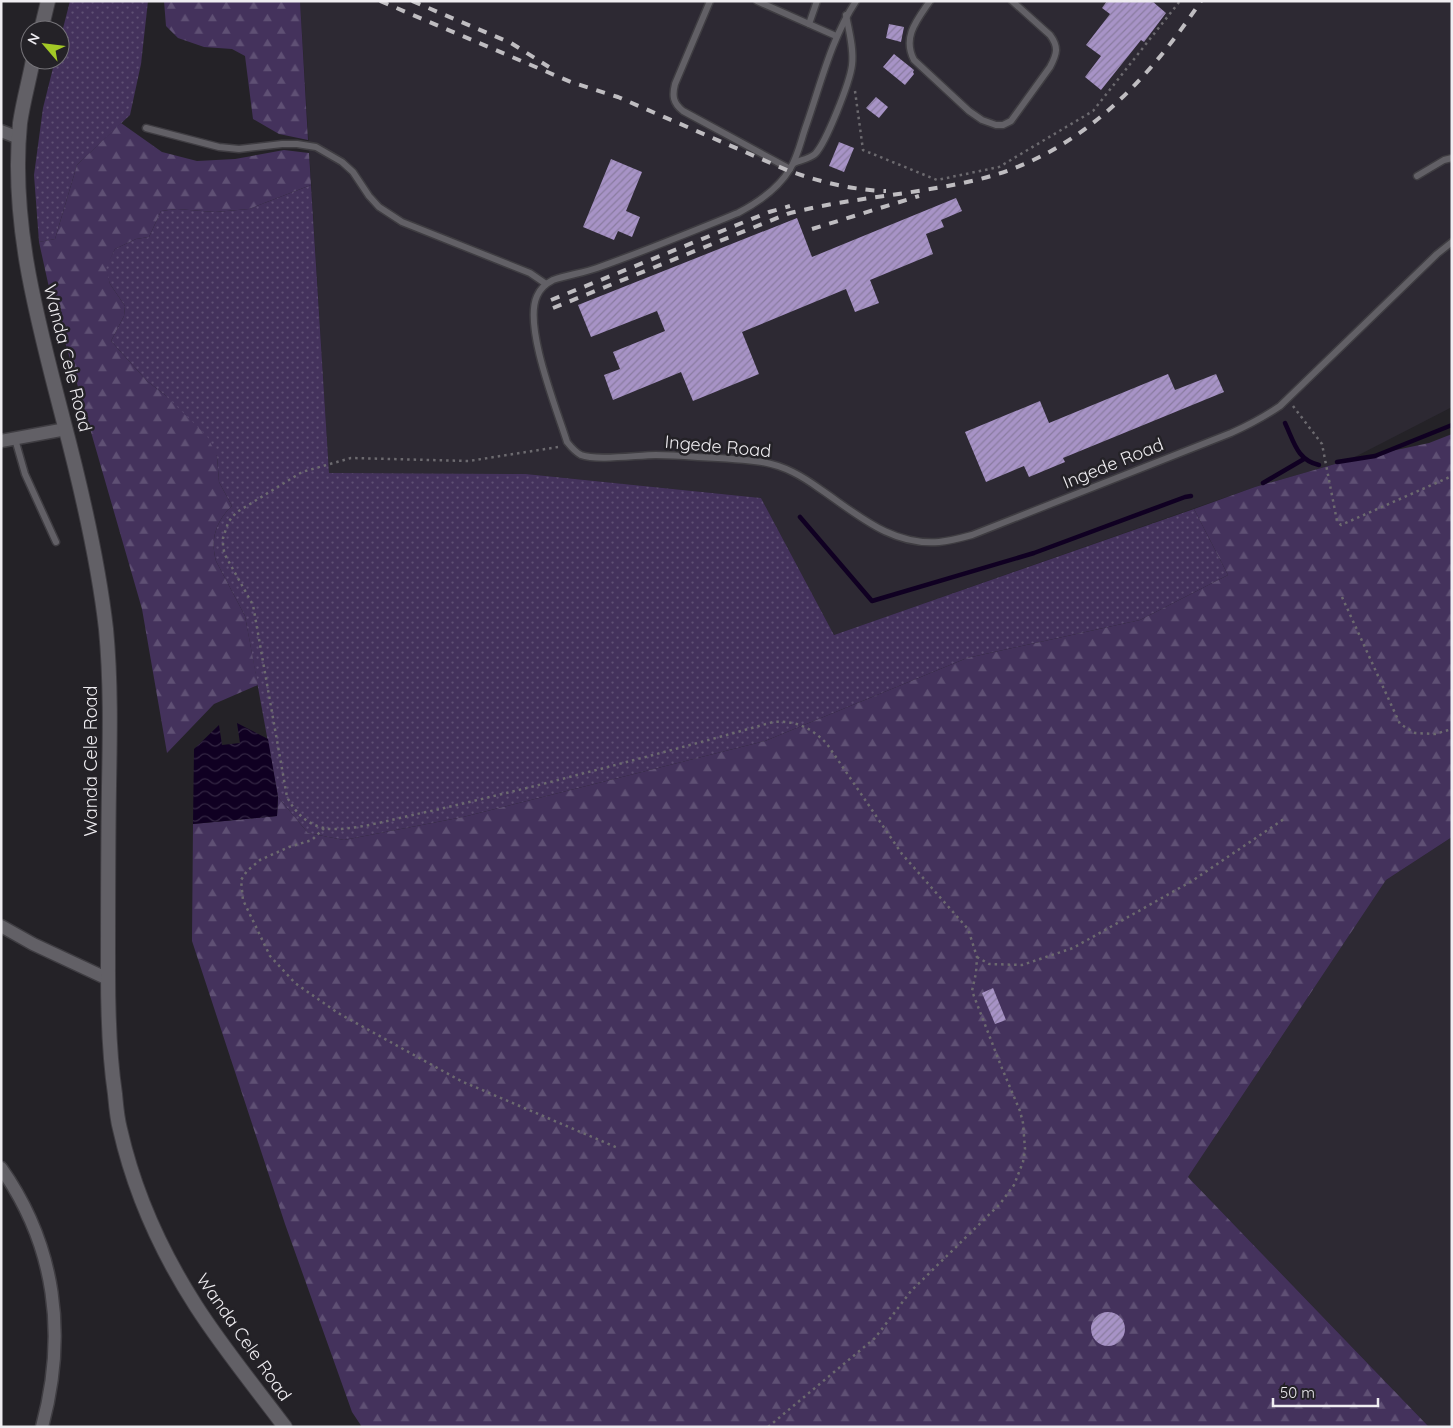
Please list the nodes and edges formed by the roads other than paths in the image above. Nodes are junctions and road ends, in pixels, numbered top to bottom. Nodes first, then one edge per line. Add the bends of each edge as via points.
1 (48, 1) edge
2 (710, 1) edge
3 (757, 1) edge
4 (817, 1) edge
5 (856, 1) edge
6 (930, 1) edge
7 (1012, 1) edge
8 (846, 15) junction
9 (43, 20) edge
10 (809, 24) junction
11 (836, 36) junction
12 (32, 70) edge
13 (146, 128) dead end
14 (1, 131) edge
15 (20, 138) junction
16 (1452, 158) edge
17 (792, 166) junction
18 (1416, 176) dead end
19 (1450, 246) edge
20 (546, 284) junction
21 (66, 429) junction
22 (15, 439) junction
23 (1, 441) edge
24 (56, 542) dead end
25 (1, 926) edge
26 (108, 979) junction
27 (1, 1168) edge
28 (42, 1427) edge
29 (285, 1427) edge

1 - 9 street
2 - 17 lane via 675,84 674,103 683,112
3 - 10 lane
4 - 10 lane
5 - 8 lane
6 - 7 lane via 912,28 910,53 969,111 996,125 1004,125 1014,117 1055,58 1055,42 1050,34
8 - 11 lane
8 - 17 lane via 852,65 844,93 820,148
10 - 11 lane
11 - 17 lane
12 - 15 street, Wanda Cele Road via 20,120
13 - 20 lane via 219,147 297,144 316,147 342,162 379,207 402,222 530,273
14 - 15 street
15 - 21 street, Wanda Cele Road via 19,187 28,274
16 - 18 lane
17 - 20 lane via 768,194 738,213 625,258
19 - 20 lane, Ingede Road via 1287,399 1253,424 972,535 938,542 914,541 877,528 801,476 776,465 730,459 580,455 570,445 535,335 537,296
21 - 22 street
21 - 26 street, Wanda Cele Road via 98,576 110,685
22 - 23 street
22 - 24 lane via 25,474
25 - 26 street
26 - 29 street, Wanda Cele Road via 112,1072 120,1128 139,1191 165,1250 196,1307
27 - 28 street via 15,1188 41,1246 54,1304 54,1366

